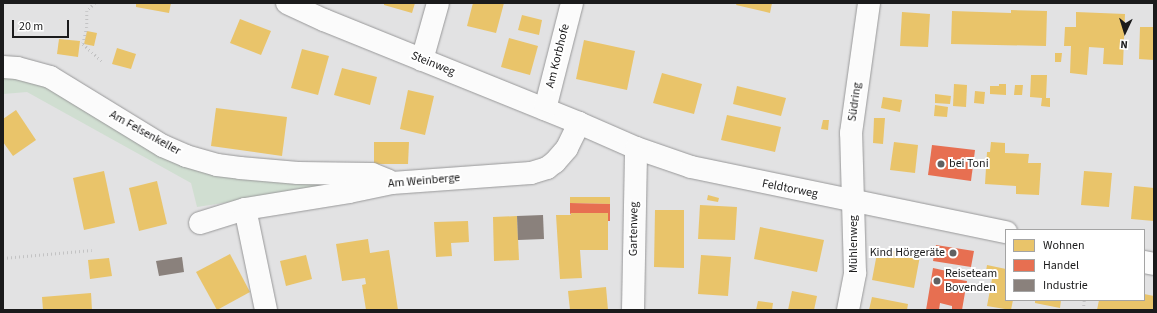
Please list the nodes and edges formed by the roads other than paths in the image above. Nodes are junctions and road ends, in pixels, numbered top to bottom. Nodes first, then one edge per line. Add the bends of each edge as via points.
1 (287, 3) edge
2 (438, 3) edge
3 (572, 3) edge
4 (869, 3) edge
5 (422, 60) junction
6 (3, 67) edge
7 (545, 109) junction
8 (580, 123) junction
9 (636, 148) junction
10 (392, 182) junction
11 (854, 202) junction
12 (245, 209) junction
13 (200, 223) dead end
14 (1005, 232) edge
15 (266, 310) edge
16 (633, 310) edge
17 (848, 310) edge

1 - 5 street, Steinweg
2 - 5 street
3 - 7 street, Am Korbhofe
4 - 11 street, Südring via 851,133 850,158
5 - 7 street, Steinweg
6 - 10 street, Am Felsenkeller via 28,70 50,77 163,146 186,156 217,165 262,171 372,174
7 - 8 street, Steinweg
8 - 9 street, Feldtorweg
8 - 10 street, Am Weinberge via 567,148 547,168 531,173
9 - 11 street, Feldtorweg via 691,167
9 - 16 street, Gartenweg
10 - 12 street, Am Weinberge via 349,192
11 - 14 street, Feldtorweg
11 - 17 street, Mühlenweg via 855,272
12 - 13 street, Am Weinberge
12 - 15 street

